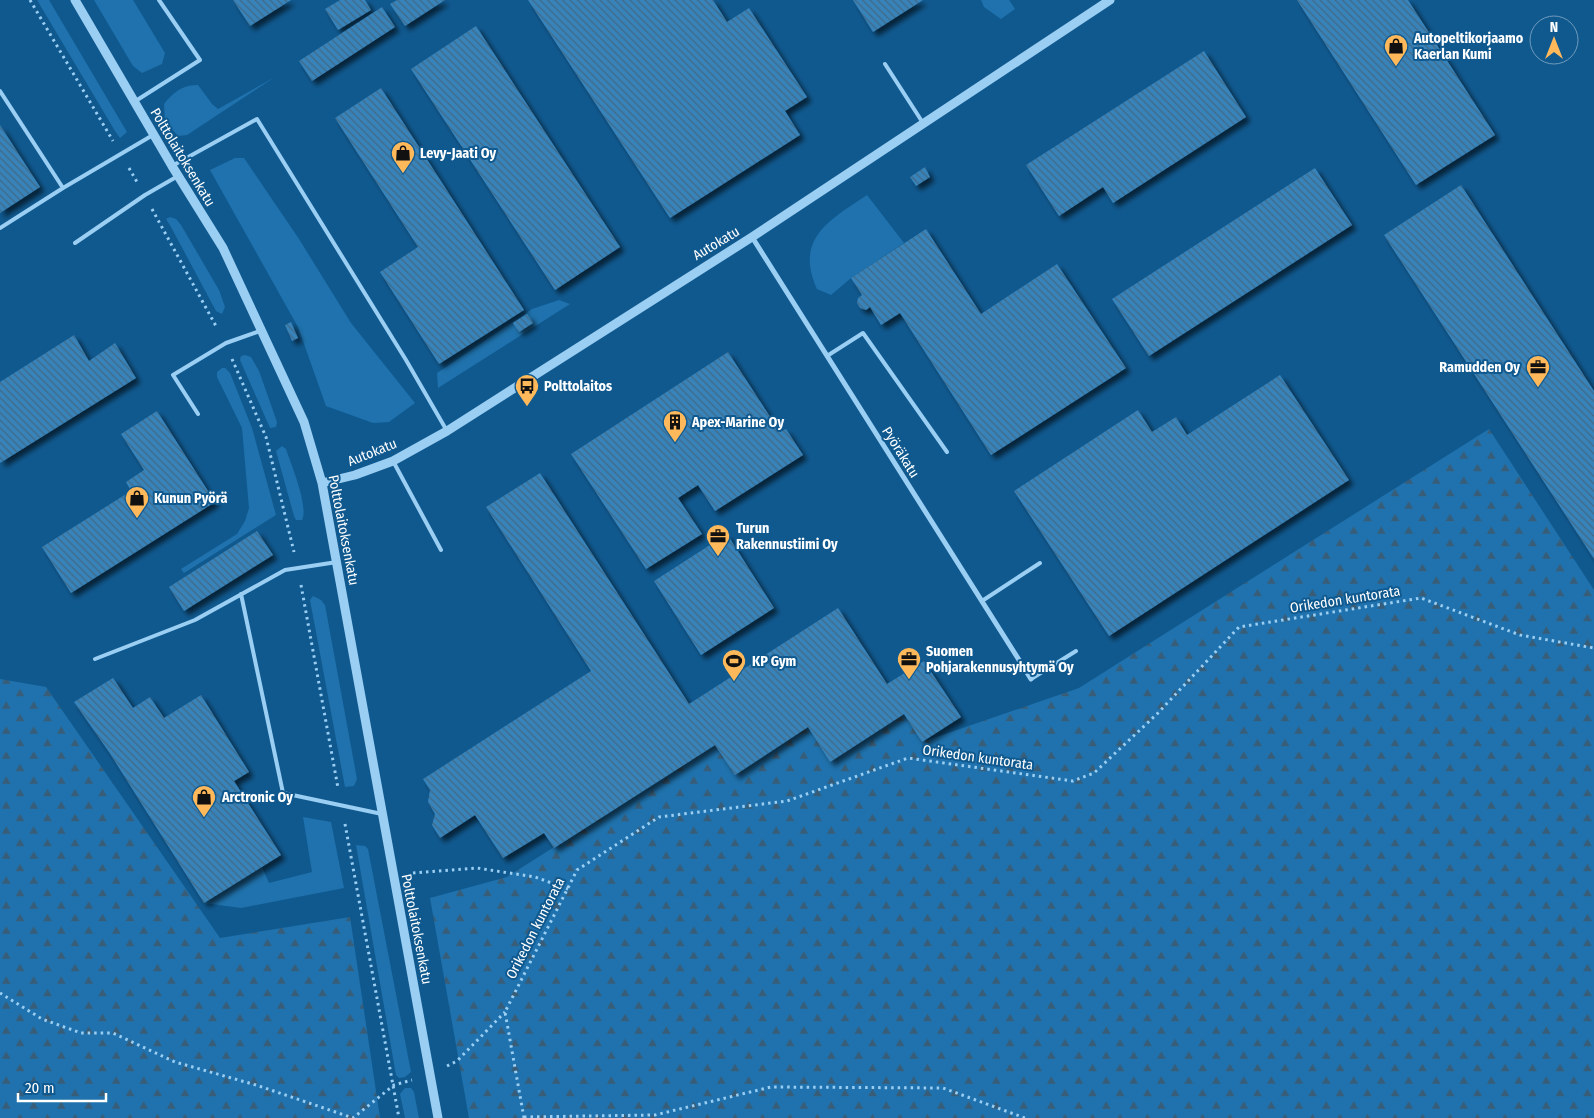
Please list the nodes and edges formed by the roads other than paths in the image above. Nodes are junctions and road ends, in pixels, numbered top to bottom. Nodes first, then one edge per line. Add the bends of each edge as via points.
1 (75, 0) edge
2 (159, 0) edge
3 (1110, 0) edge
4 (885, 64) dead end
5 (0, 91) edge
6 (134, 102) junction
7 (923, 123) junction
8 (154, 135) junction
9 (172, 166) junction
10 (178, 176) junction
11 (63, 188) junction
12 (0, 228) edge
13 (752, 237) junction
14 (74, 242) dead end
15 (262, 330) junction
16 (827, 356) junction
17 (198, 414) dead end
18 (447, 431) junction
19 (947, 452) dead end
20 (393, 460) junction
21 (322, 483) junction
22 (441, 550) dead end
23 (337, 562) junction
24 (1040, 564) dead end
25 (241, 594) junction
26 (982, 601) junction
27 (1076, 651) dead end
28 (95, 659) dead end
29 (1031, 678) joint
30 (382, 814) junction
31 (438, 1118) edge

1 - 6 street, Polttolaitoksenkatu
2 - 6 lane via 200,60
3 - 7 street, Autokatu
4 - 7 lane
5 - 11 lane
6 - 8 street, Polttolaitoksenkatu
7 - 13 street, Autokatu
8 - 9 street, Polttolaitoksenkatu
8 - 11 lane
9 - 10 street, Polttolaitoksenkatu
9 - 18 lane via 257,119
10 - 14 lane
10 - 15 street, Polttolaitoksenkatu via 223,248
11 - 12 lane
13 - 16 street, Pyöräkatu
13 - 18 street, Autokatu
15 - 17 lane via 226,344 174,375
15 - 21 street, Polttolaitoksenkatu via 304,422
16 - 19 lane via 863,333
16 - 26 street, Pyöräkatu
18 - 20 street, Autokatu
20 - 21 street, Autokatu via 355,475
20 - 22 lane
21 - 23 street, Polttolaitoksenkatu
23 - 25 lane via 285,570
23 - 30 street, Polttolaitoksenkatu
24 - 26 lane
25 - 28 lane via 195,620
25 - 30 lane via 284,793
26 - 29 street, Pyöräkatu
27 - 29 lane
30 - 31 street, Polttolaitoksenkatu

